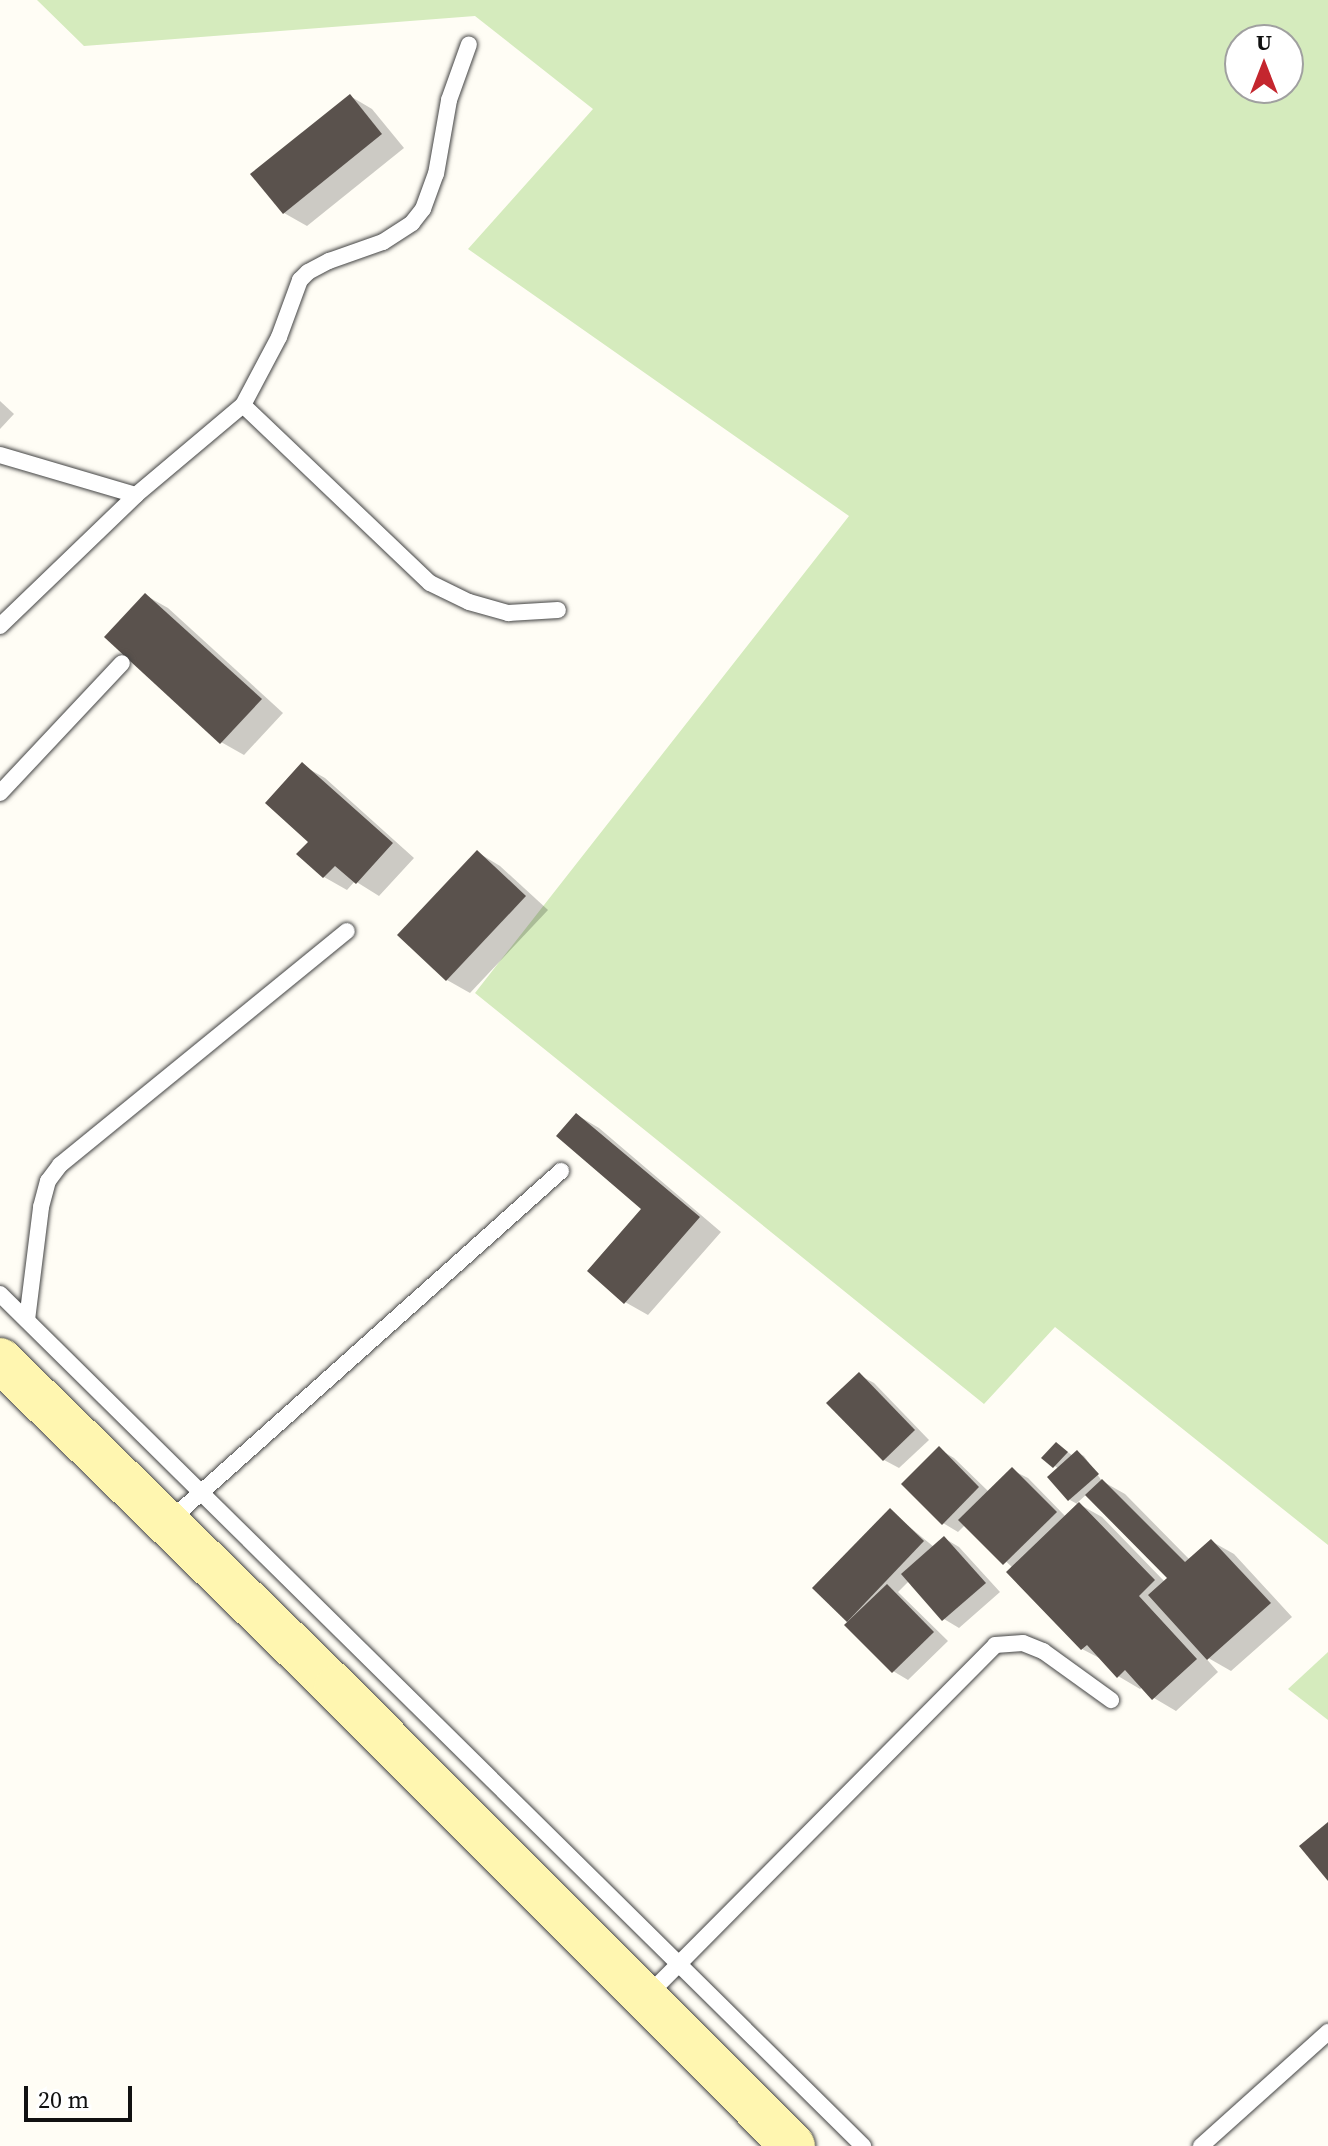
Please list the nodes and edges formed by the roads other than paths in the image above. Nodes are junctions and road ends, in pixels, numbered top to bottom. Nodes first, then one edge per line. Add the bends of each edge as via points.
1 (469, 44) dead end
2 (243, 405) junction
3 (0, 455) edge
4 (136, 495) junction
5 (558, 610) dead end
6 (0, 626) edge
7 (122, 663) dead end
8 (0, 793) edge
9 (347, 931) dead end
10 (561, 1171) dead end
11 (0, 1294) edge
12 (27, 1320) junction
13 (0, 1360) edge
14 (203, 1493) junction
15 (165, 1524) junction
16 (1111, 1700) dead end
17 (679, 1965) junction
18 (644, 1998) junction
19 (1328, 2032) edge
20 (793, 2146) edge
21 (863, 2146) edge
22 (1201, 2146) edge

1 - 2 lane via 449,100 436,174 423,209 383,242 329,261 300,280 279,337
2 - 4 lane
2 - 5 lane via 430,583 508,613
3 - 4 lane
4 - 6 lane
7 - 8 lane
9 - 12 lane via 60,1165 48,1181 41,1207
10 - 14 lane
11 - 12 lane
12 - 14 lane
13 - 15 street
14 - 15 lane
14 - 17 lane
15 - 18 street
16 - 17 lane via 1043,1651 1023,1643 995,1645
17 - 18 lane
17 - 21 lane
18 - 20 street
19 - 22 lane

